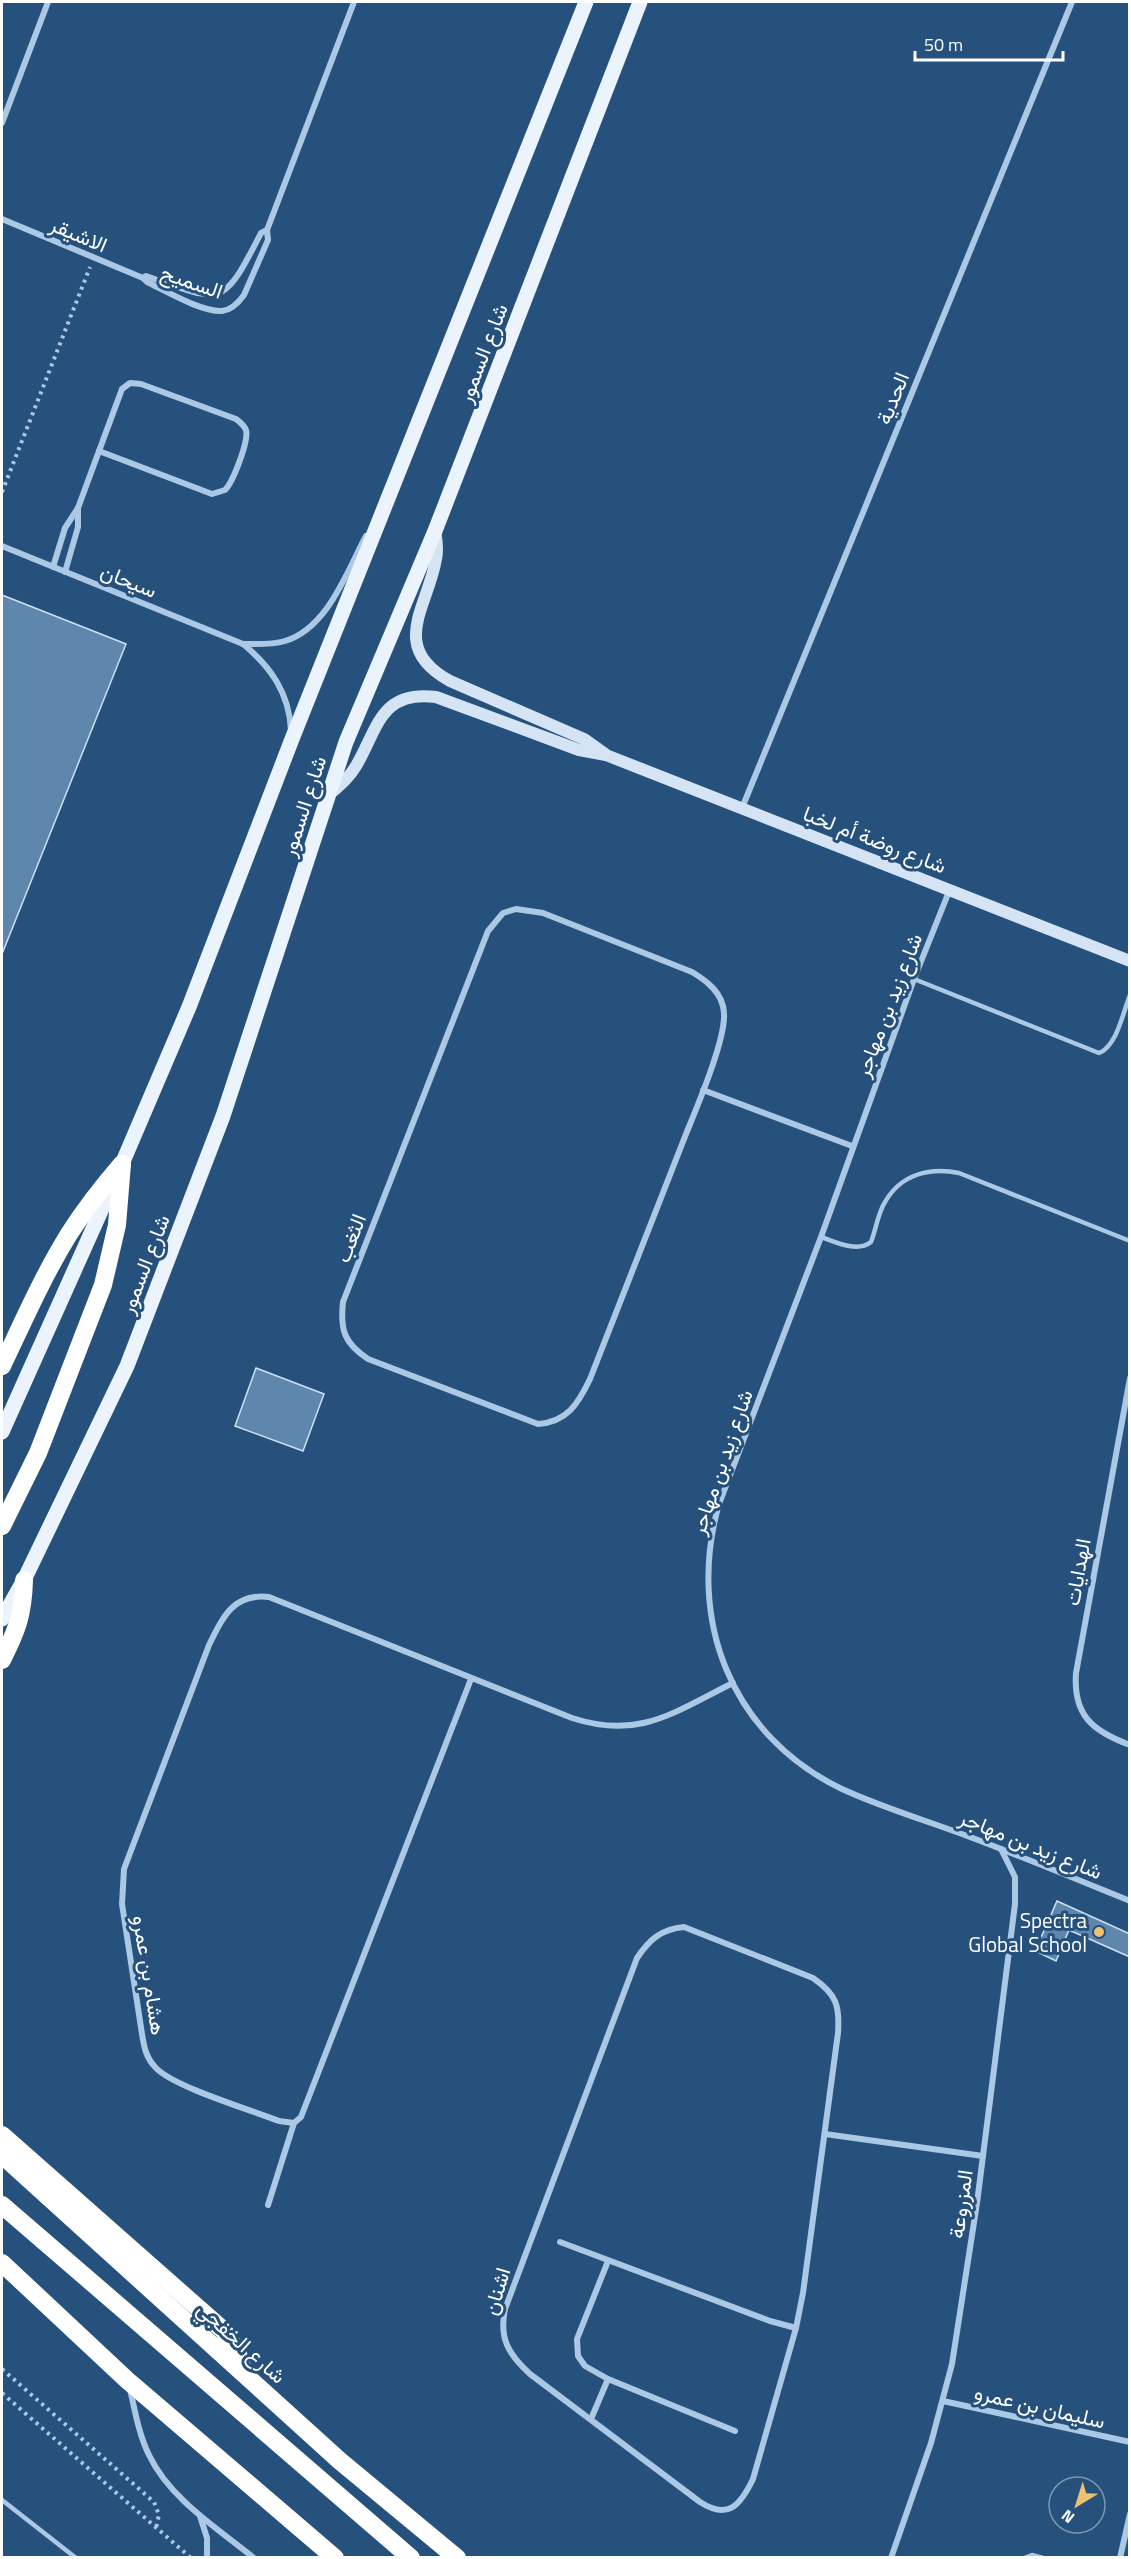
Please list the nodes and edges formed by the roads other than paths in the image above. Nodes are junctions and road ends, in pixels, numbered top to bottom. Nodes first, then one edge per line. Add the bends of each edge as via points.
1 (48, 2) edge
2 (354, 2) edge
3 (586, 2) edge
4 (640, 2) edge
5 (1072, 2) edge
6 (2, 123) edge
7 (2, 219) edge
8 (267, 230) junction
9 (143, 278) junction
10 (99, 451) junction
11 (397, 477) junction
12 (78, 508) junction
13 (435, 531) junction
14 (2, 546) edge
15 (53, 567) junction
16 (65, 572) junction
17 (243, 644) junction
18 (292, 740) junction
19 (606, 755) junction
20 (327, 796) junction
21 (742, 808) junction
22 (951, 889) junction
23 (1130, 961) edge
24 (914, 979) junction
25 (1130, 995) edge
26 (703, 1090) junction
27 (852, 1146) junction
28 (122, 1164) junction
29 (821, 1237) junction
30 (1130, 1241) edge
31 (2, 1366) edge
32 (1130, 1378) edge
33 (1127, 1403) edge
34 (2, 1432) edge
35 (2, 1526) edge
36 (24, 1580) junction
37 (2, 1619) edge
38 (2, 1660) edge
39 (471, 1678) junction
40 (733, 1683) junction
41 (1130, 1745) edge
42 (1001, 1849) junction
43 (1130, 1901) edge
44 (294, 2123) junction
45 (825, 2134) junction
46 (2, 2135) edge
47 (2, 2155) edge
48 (983, 2156) junction
49 (2, 2205) edge
50 (268, 2205) dead end
51 (560, 2242) dead end
52 (608, 2261) junction
53 (2, 2263) edge
54 (796, 2328) junction
55 (245, 2374) junction
56 (608, 2379) junction
57 (127, 2380) junction
58 (944, 2401) junction
59 (591, 2419) junction
60 (735, 2432) dead end
61 (1130, 2442) edge
62 (2, 2500) edge
63 (198, 2513) junction
64 (1130, 2514) edge
65 (76, 2558) edge
66 (207, 2558) edge
67 (254, 2558) edge
68 (335, 2558) edge
69 (411, 2558) edge
70 (457, 2558) edge
71 (891, 2558) edge
72 (1024, 2558) edge
73 (1043, 2558) edge
74 (1120, 2558) edge

1 - 6 street
2 - 8 street, السميح
3 - 11 main road, شارع السمور
4 - 13 main road, شارع السمور
5 - 21 street, الحدية
7 - 9 street, الاشيقر
8 - 9 street, السميح via 261,233 237,278 223,292 202,295
8 - 9 street, السميح via 268,240 250,285 239,302 224,311 204,307
10 - 10 street via 122,389 130,383 236,418 246,430 232,480 219,493 212,494
10 - 12 street
11 - 17 street, سيحان via 319,618 288,640
11 - 18 main road, شارع السمور
12 - 15 street via 65,528
12 - 16 street via 78,527
13 - 19 street, شارع روضة أم لخبا via 436,560 416,628 425,660 440,676 584,739
13 - 20 main road, شارع السمور
14 - 15 street, سيحان
15 - 16 street, سيحان
16 - 17 street, سيحان
17 - 18 street, سيحان via 272,672 284,693
18 - 28 main road, شارع السمور via 189,1007
19 - 20 street, شارع روضة أم لخبا via 579,750 435,697 412,697 390,706 382,714 352,773
19 - 21 street, شارع روضة أم لخبا
20 - 36 main road, شارع السمور via 223,1116 140,1333
21 - 22 street, شارع روضة أم لخبا
22 - 23 street, شارع روضة أم لخبا
22 - 24 street, شارع زيد بن مهاجر
24 - 25 lane via 1099,1053 1112,1041
24 - 27 street, شارع زيد بن مهاجر
26 - 26 street, الثغب via 724,1015 723,1005 710,985 692,972 543,913 516,909 503,913 488,931 343,1302 346,1340 368,1359 526,1421 544,1424 563,1418 575,1407 590,1379
26 - 27 street
27 - 29 street, شارع زيد بن مهاجر
28 - 31 highway via 69,1234
28 - 34 main road, شارع السمور
28 - 35 highway via 117,1225 103,1285 38,1453
29 - 30 lane via 848,1246 867,1246 884,1203 901,1182 918,1173 945,1170
29 - 40 street, شارع زيد بن مهاجر via 713,1526 707,1572 709,1606 716,1640
32 - 33 street, الهدايات
33 - 41 street, الهدايات via 1074,1690 1091,1725
36 - 37 main road, شارع السمور
36 - 38 highway via 24,1608
39 - 40 street, هشام بن عمرو via 573,1718 610,1728 645,1724
39 - 44 street via 306,2108
39 - 44 street, هشام بن عمرو via 269,1597 247,1597 238,1602 224,1617 209,1645 124,1869 122,1904 144,2049 156,2068 172,2079 279,2121
40 - 42 street, شارع زيد بن مهاجر via 775,1741 811,1770 843,1789
42 - 43 street, شارع زيد بن مهاجر
42 - 48 street, المزروعة via 1015,1877 1015,1897
44 - 50 street
45 - 48 street
45 - 54 street, اشنان
45 - 59 street, اشنان via 838,2025 837,2007 829,1990 798,1970 684,1927 664,1931 648,1942 633,1969 502,2322 506,2342 521,2366
46 - 55 highway via 223,2330 237,2351
47 - 55 highway, شارع الخفجي
48 - 58 street, المزروعة
49 - 69 highway
51 - 52 street
52 - 54 street
52 - 56 street via 576,2346 585,2366
53 - 57 highway
54 - 59 street, اشنان via 753,2480 740,2501 725,2511 710,2509
55 - 70 highway, شارع الخفجي via 340,2461
56 - 59 street
56 - 60 street
57 - 63 street via 149,2456 170,2486
57 - 68 highway
58 - 61 street, سليمان بن عمرو
58 - 71 street, المزروعة
62 - 65 lane
63 - 66 street via 207,2538
63 - 67 street
64 - 74 street
72 - 73 lane

